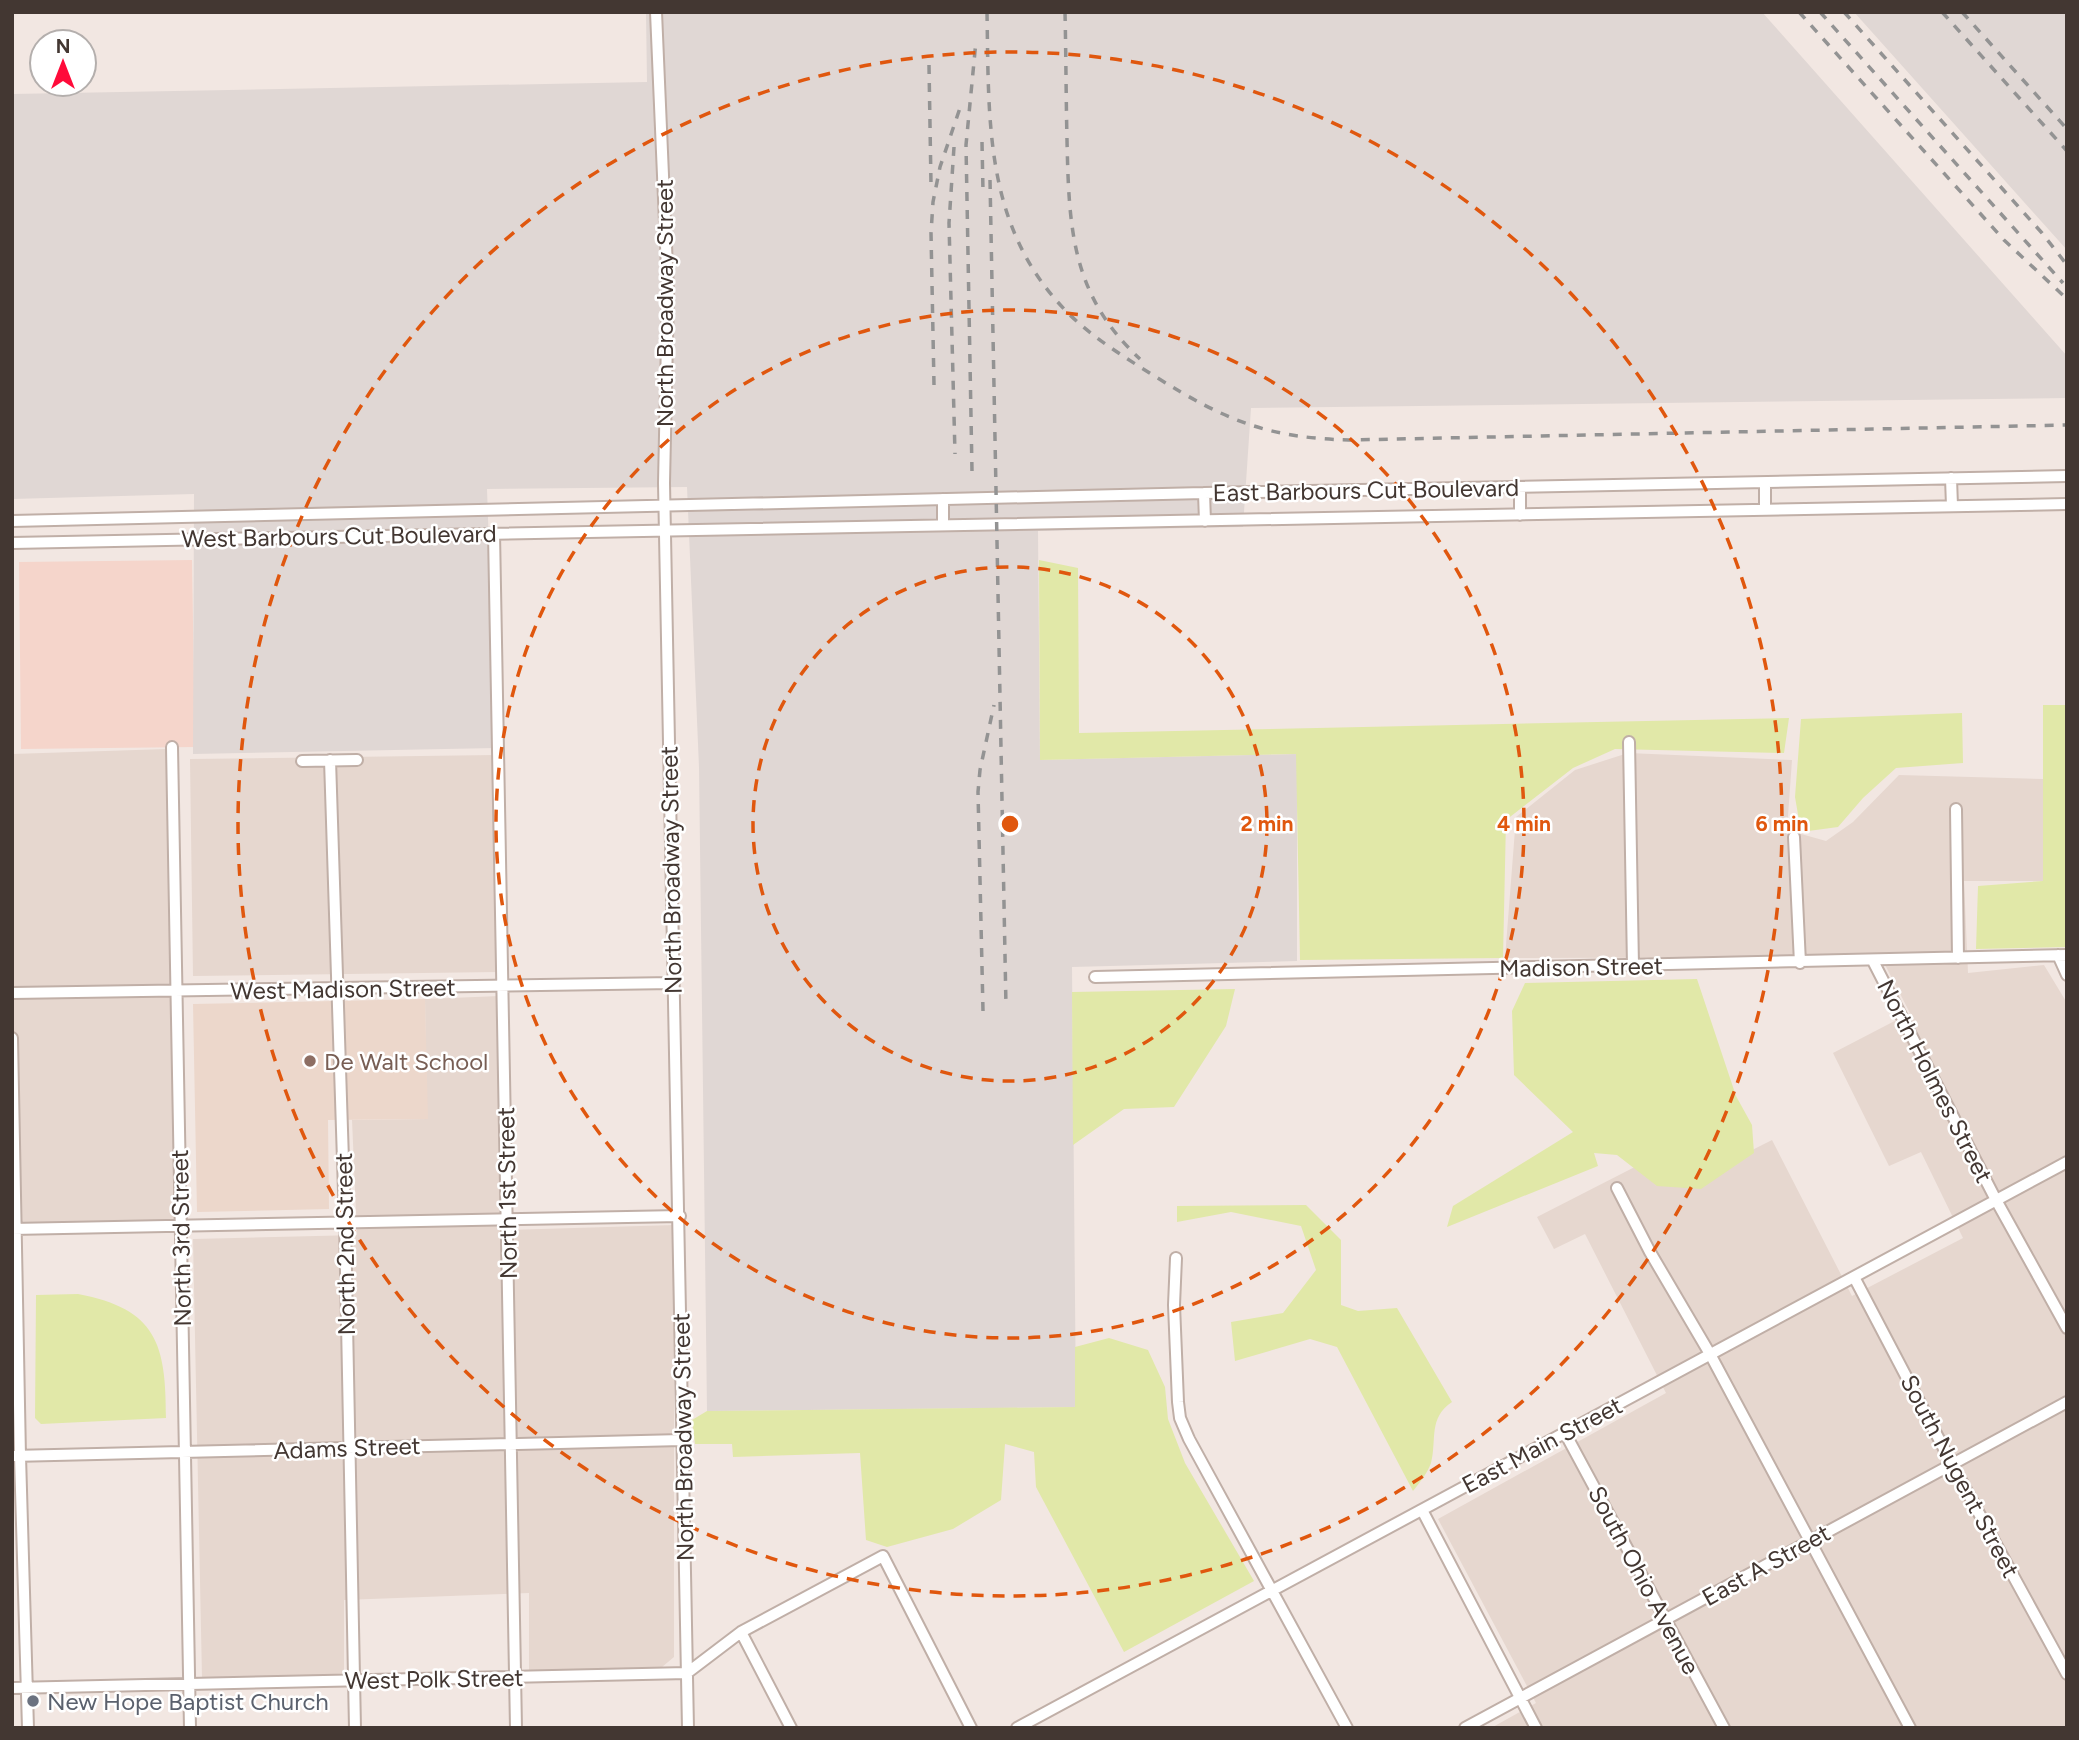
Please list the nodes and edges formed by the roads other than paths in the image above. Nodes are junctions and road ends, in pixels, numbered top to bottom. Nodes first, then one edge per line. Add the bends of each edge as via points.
1 (656, 12) edge
2 (2067, 476) edge
3 (1951, 478) junction
4 (1765, 483) junction
5 (1520, 488) junction
6 (1204, 493) junction
7 (943, 499) junction
8 (2067, 504) edge
9 (665, 505) junction
10 (1952, 506) junction
11 (1765, 509) junction
12 (277, 514) junction
13 (1520, 515) junction
14 (171, 517) junction
15 (12, 521) edge
16 (1205, 521) junction
17 (943, 525) junction
18 (665, 530) junction
19 (494, 533) junction
20 (275, 538) junction
21 (171, 540) junction
22 (12, 543) edge
23 (1629, 742) dead end
24 (172, 747) dead end
25 (330, 760) junction
26 (357, 760) dead end
27 (302, 761) dead end
28 (1956, 809) dead end
29 (1794, 837) dead end
30 (2062, 955) edge
31 (1958, 958) junction
32 (1874, 961) junction
33 (1800, 962) junction
34 (1633, 966) junction
35 (2067, 975) edge
36 (1095, 977) dead end
37 (673, 982) junction
38 (503, 986) junction
39 (337, 989) junction
40 (177, 992) junction
41 (12, 993) edge
42 (12, 1038) edge
43 (2067, 1162) edge
44 (1617, 1188) dead end
45 (1996, 1200) junction
46 (680, 1216) junction
47 (508, 1219) junction
48 (345, 1222) junction
49 (181, 1225) junction
50 (14, 1228) edge
51 (1176, 1258) dead end
52 (1854, 1277) junction
53 (2067, 1328) edge
54 (1710, 1354) junction
55 (2067, 1402) edge
56 (1565, 1433) junction
57 (682, 1440) junction
58 (510, 1444) junction
59 (348, 1448) junction
60 (185, 1453) junction
61 (16, 1456) edge
62 (1952, 1464) junction
63 (1422, 1510) junction
64 (1810, 1541) junction
65 (1270, 1590) junction
66 (1666, 1620) junction
67 (741, 1632) junction
68 (687, 1673) junction
69 (2067, 1674) edge
70 (514, 1677) junction
71 (354, 1680) junction
72 (189, 1684) junction
73 (28, 1687) junction
74 (12, 1688) edge
75 (1520, 1698) junction
76 (28, 1728) edge
77 (190, 1728) edge
78 (355, 1728) edge
79 (516, 1728) edge
80 (688, 1728) edge
81 (791, 1728) edge
82 (971, 1728) edge
83 (1017, 1728) edge
84 (1346, 1728) edge
85 (1465, 1728) edge
86 (1536, 1728) edge
87 (1724, 1728) edge
88 (1910, 1728) edge

1 - 9 street, North Broadway Street via 668,279
2 - 3 street, East Barbours Cut Boulevard
3 - 4 street, East Barbours Cut Boulevard
3 - 10 street
4 - 5 street, East Barbours Cut Boulevard
4 - 11 street
5 - 6 street, East Barbours Cut Boulevard
5 - 13 street
6 - 7 street, East Barbours Cut Boulevard
6 - 16 street
7 - 9 street, East Barbours Cut Boulevard
7 - 17 street
8 - 10 street, East Barbours Cut Boulevard
9 - 12 street, West Barbours Cut Boulevard
9 - 18 street, North Broadway Street
10 - 11 street, East Barbours Cut Boulevard
11 - 13 street, East Barbours Cut Boulevard
12 - 14 street, West Barbours Cut Boulevard
12 - 20 street
13 - 16 street, East Barbours Cut Boulevard
14 - 15 street, West Barbours Cut Boulevard
14 - 21 street
16 - 17 street, East Barbours Cut Boulevard
17 - 18 street, East Barbours Cut Boulevard
18 - 19 street, West Barbours Cut Boulevard
18 - 37 street, North Broadway Street
19 - 20 street, West Barbours Cut Boulevard
19 - 38 street, North 1st Street
20 - 21 street, West Barbours Cut Boulevard
21 - 22 street, West Barbours Cut Boulevard
23 - 34 street
24 - 40 street, North 3rd Street
25 - 26 street
25 - 27 street
25 - 39 street, North 2nd Street
28 - 31 street
29 - 33 street
30 - 31 street, Madison Street
30 - 35 street
31 - 32 street, Madison Street
32 - 33 street, Madison Street
32 - 45 street, North Holmes Street
33 - 34 street, Madison Street
34 - 36 street, Madison Street
37 - 38 street, West Madison Street
37 - 46 street, North Broadway Street
38 - 39 street, West Madison Street
38 - 47 street, North 1st Street
39 - 40 street, West Madison Street
39 - 48 street, North 2nd Street
40 - 41 street, West Madison Street
40 - 49 street, North 3rd Street
42 - 50 street
43 - 45 street, East Main Street
44 - 54 street
45 - 52 street, East Main Street
45 - 53 street, North Holmes Street
46 - 47 street
46 - 57 street, North Broadway Street
47 - 48 street
47 - 58 street, North 1st Street
48 - 49 street
48 - 59 street, North 2nd Street
49 - 50 street
49 - 60 street, North 3rd Street
50 - 61 street
51 - 65 street via 1180,1418
52 - 54 street, East Main Street
52 - 62 street, South Nugent Street
54 - 56 street, East Main Street
54 - 64 street
55 - 62 street, East A Street
56 - 63 street, East Main Street
56 - 66 street, South Ohio Avenue
57 - 58 street, Adams Street
57 - 68 street, North Broadway Street
58 - 59 street, Adams Street
58 - 70 street, North 1st Street
59 - 60 street, Adams Street
59 - 71 street, North 2nd Street
60 - 61 street, Adams Street
60 - 72 street, North 3rd Street
61 - 73 street
62 - 64 street, East A Street
62 - 69 street, South Nugent Street
63 - 65 street, East Main Street
63 - 75 street
64 - 66 street, East A Street
64 - 88 street
65 - 83 street, East Main Street
65 - 84 street
66 - 75 street, East A Street
66 - 87 street, South Ohio Avenue
67 - 68 street
67 - 81 street
67 - 82 street via 883,1556
68 - 70 street, West Polk Street
68 - 80 street, North Broadway Street
70 - 71 street, West Polk Street
70 - 79 street, North 1st Street
71 - 72 street, West Polk Street
71 - 78 street, North 2nd Street
72 - 73 street, West Polk Street
72 - 77 street, North 3rd Street
73 - 74 street, West Polk Street
73 - 76 street
75 - 85 street, East A Street
75 - 86 street

